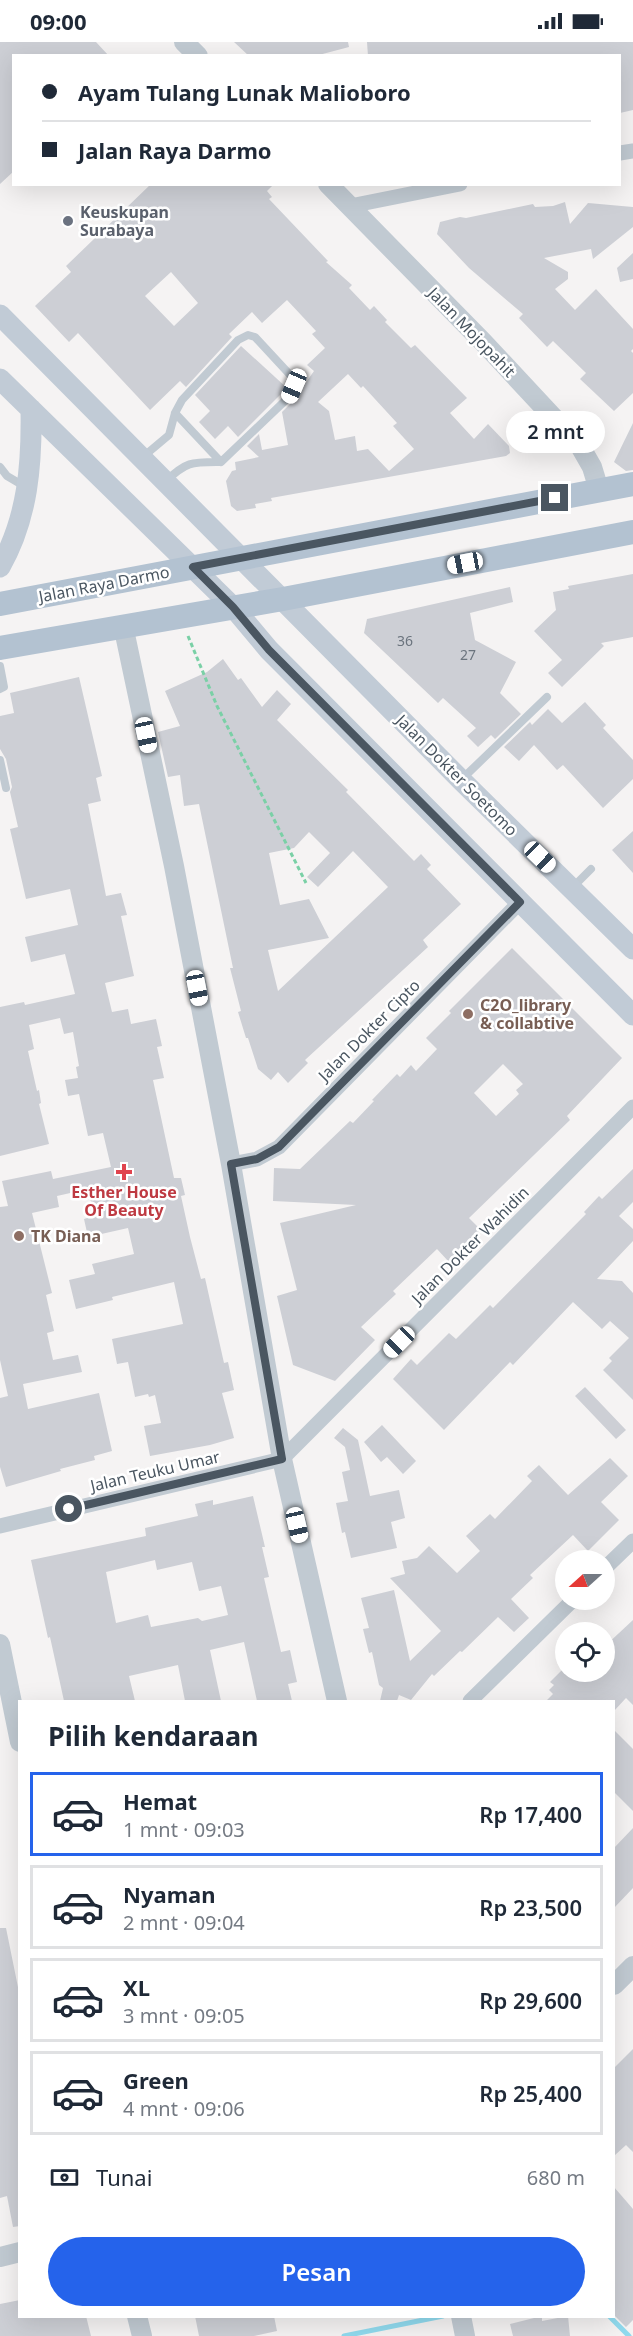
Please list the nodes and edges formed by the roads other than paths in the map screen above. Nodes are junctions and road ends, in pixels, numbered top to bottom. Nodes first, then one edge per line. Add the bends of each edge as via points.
1 (184, 42) edge
2 (196, 54) edge
3 (330, 186) edge
4 (450, 186) edge
5 (350, 206) junction
6 (0, 315) edge
7 (0, 379) edge
8 (31, 409) junction
9 (175, 413) junction
10 (143, 457) junction
11 (220, 462) junction
12 (0, 467) edge
13 (166, 481) junction
14 (633, 484) edge
15 (27, 488) junction
16 (599, 490) junction
17 (633, 532) edge
18 (243, 557) junction
19 (0, 567) edge
20 (193, 567) junction
21 (283, 599) junction
22 (0, 604) edge
23 (233, 607) junction
24 (123, 625) junction
25 (0, 648) edge
26 (0, 666) edge
27 (0, 689) edge
28 (547, 697) dead end
29 (0, 760) edge
30 (461, 780) junction
31 (6, 788) dead end
32 (591, 869) dead end
33 (572, 888) junction
34 (520, 902) junction
35 (633, 949) edge
36 (633, 1015) edge
37 (633, 1107) edge
38 (231, 1164) junction
39 (282, 1459) junction
40 (0, 1526) edge
41 (633, 1541) edge
42 (615, 1558) edge
43 (563, 1610) edge
44 (0, 1644) edge
45 (337, 1700) edge
46 (471, 1700) edge
47 (18, 1732) edge
48 (633, 1966) edge
49 (615, 1984) edge
50 (18, 2252) edge
51 (0, 2257) edge
52 (138, 2318) edge
53 (142, 2336) edge

1 - 2 street
3 - 5 street, Jalan Mojopahit
4 - 5 street
5 - 16 street, Jalan Mojopahit via 580,446
6 - 10 main road, Jalan Dokter Soetomo
7 - 8 main road
8 - 15 main road
8 - 20 main road
9 - 10 lane via 169,435
9 - 11 lane
9 - 11 lane via 182,400 238,340 248,335 292,378 290,397
10 - 13 main road, Jalan Dokter Soetomo
11 - 13 lane via 182,466
12 - 15 lane
13 - 18 main road, Jalan Dokter Soetomo
14 - 16 main road, Jalan Raya Darmo
15 - 19 main road via 18,526
16 - 18 main road, Jalan Raya Darmo
17 - 21 main road
18 - 20 main road, Jalan Raya Darmo
18 - 21 main road, Jalan Dokter Soetomo
20 - 22 main road, Jalan Raya Darmo
20 - 23 main road
21 - 23 main road
21 - 30 main road, Jalan Dokter Soetomo
23 - 24 main road
23 - 34 main road via 269,650
24 - 25 main road
24 - 38 street
26 - 27 lane via 4,687
28 - 30 lane
29 - 31 lane
30 - 33 main road, Jalan Dokter Soetomo
32 - 33 lane
33 - 35 main road, Jalan Dokter Soetomo
34 - 36 main road
34 - 38 street, Jalan Dokter Cipto via 279,1147 257,1159
37 - 39 street, Jalan Dokter Wahidin
38 - 39 street
39 - 40 street, Jalan Teuku Umar
39 - 45 street
41 - 42 street
43 - 46 street
44 - 47 street
48 - 49 street
50 - 51 street
52 - 53 street

